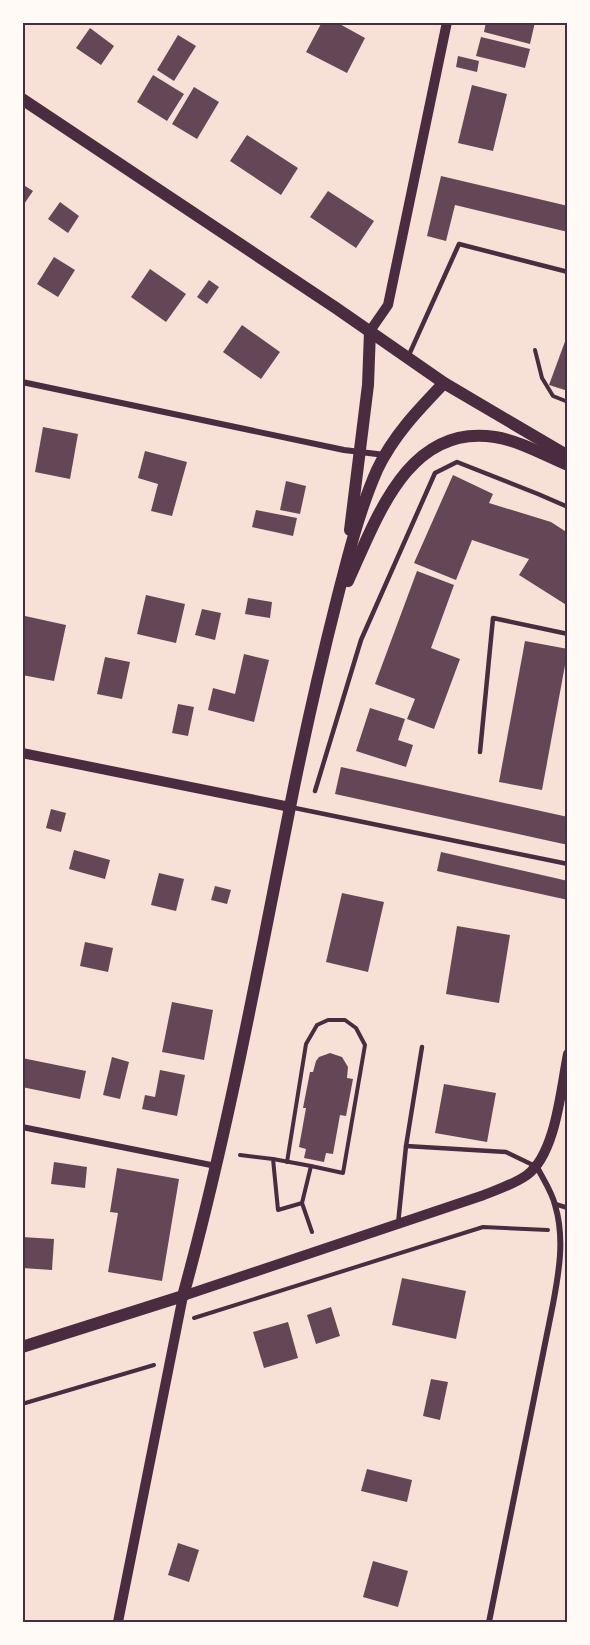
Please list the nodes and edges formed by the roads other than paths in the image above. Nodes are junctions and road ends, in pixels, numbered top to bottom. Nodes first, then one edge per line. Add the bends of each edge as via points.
1 (447, 22) edge
2 (22, 99) edge
3 (567, 272) edge
4 (370, 331) junction
5 (408, 357) junction
6 (22, 382) edge
7 (444, 383) junction
8 (360, 453) junction
9 (385, 455) junction
10 (567, 456) edge
11 (567, 465) edge
12 (567, 507) edge
13 (346, 564) junction
14 (332, 621) junction
15 (567, 634) edge
16 (480, 752) dead end
17 (22, 753) edge
18 (315, 791) dead end
19 (290, 807) junction
20 (567, 864) edge
21 (422, 1047) dead end
22 (567, 1054) edge
23 (22, 1127) edge
24 (406, 1146) junction
25 (217, 1166) junction
26 (537, 1167) junction
27 (555, 1203) junction
28 (567, 1208) edge
29 (398, 1224) junction
30 (183, 1296) junction
31 (22, 1347) edge
32 (118, 1623) edge
33 (489, 1623) edge

1 - 4 street via 387,305
2 - 4 main road
3 - 5 lane via 459,244
4 - 5 main road
4 - 8 main road
5 - 7 main road
6 - 8 street
7 - 9 main road via 406,423
7 - 10 main road
8 - 9 street
8 - 13 main road
9 - 13 main road via 364,504
11 - 14 main road via 517,443 474,435 440,444 425,453 387,498
12 - 18 lane via 457,462 435,473 361,640
13 - 14 main road
14 - 19 main road
15 - 16 lane via 493,618
17 - 19 street
19 - 20 lane
19 - 25 main road
21 - 24 lane
22 - 26 street via 550,1137
23 - 25 street
24 - 26 lane via 506,1152
24 - 29 lane
25 - 30 main road
26 - 27 street
26 - 29 street via 481,1196
27 - 28 lane
27 - 33 street via 561,1256 555,1298
29 - 30 street
30 - 31 main road
30 - 32 street

